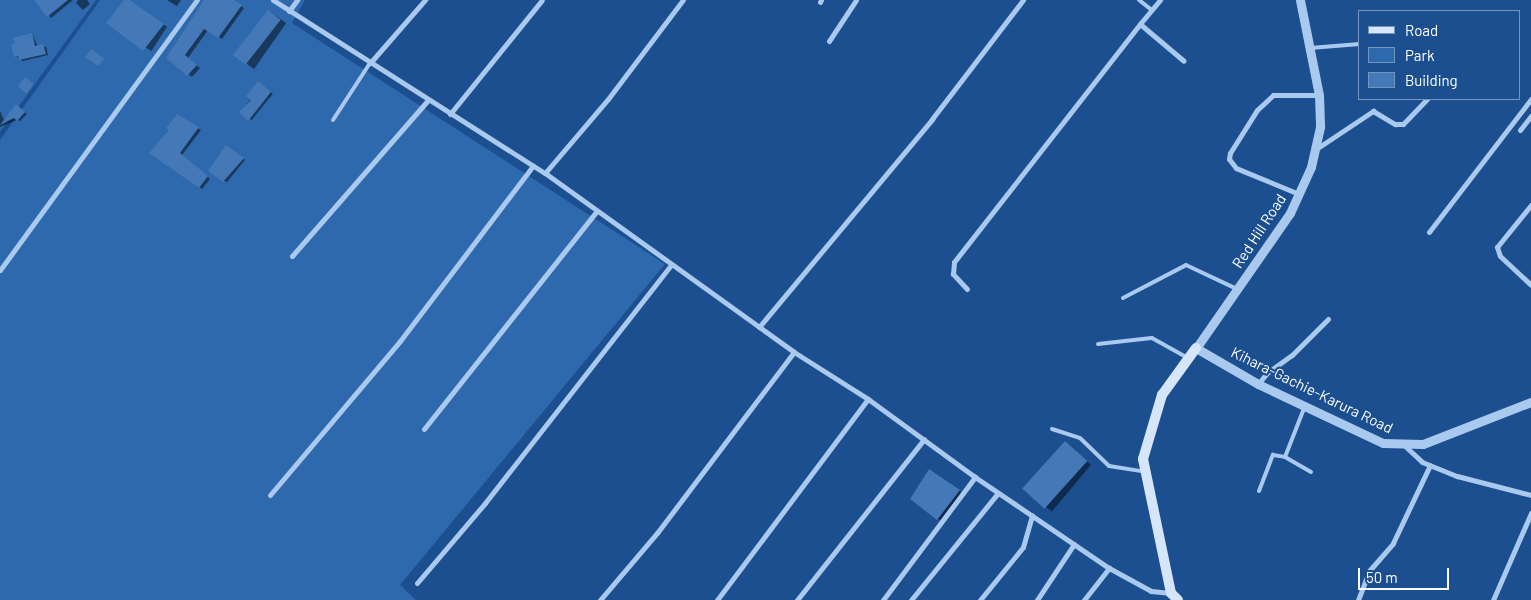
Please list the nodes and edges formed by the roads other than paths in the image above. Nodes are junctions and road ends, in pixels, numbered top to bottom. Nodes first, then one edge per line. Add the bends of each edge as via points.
1 (197, 0) edge
2 (273, 0) edge
3 (297, 0) edge
4 (425, 0) edge
5 (542, 0) edge
6 (683, 0) edge
7 (856, 0) edge
8 (1023, 0) edge
9 (1139, 0) edge
10 (1160, 0) edge
11 (1300, 0) edge
12 (1152, 10) junction
13 (289, 11) junction
14 (1140, 24) junction
15 (829, 41) dead end
16 (1358, 44) edge
17 (1310, 48) junction
18 (1184, 61) dead end
19 (370, 63) junction
20 (1319, 95) junction
21 (1531, 99) edge
22 (428, 100) junction
23 (1426, 100) edge
24 (450, 114) junction
25 (1531, 116) edge
26 (333, 120) dead end
27 (1520, 130) dead end
28 (1315, 149) junction
29 (533, 166) junction
30 (545, 173) junction
31 (1299, 194) junction
32 (1531, 205) edge
33 (596, 212) junction
34 (1430, 232) dead end
35 (292, 256) dead end
36 (672, 264) junction
37 (0, 270) edge
38 (1531, 285) edge
39 (967, 289) dead end
40 (1237, 289) junction
41 (1123, 298) dead end
42 (1328, 319) dead end
43 (759, 327) junction
44 (1098, 344) dead end
45 (1196, 348) junction
46 (794, 352) junction
47 (1188, 358) junction
48 (1258, 384) junction
49 (868, 399) junction
50 (1531, 402) edge
51 (1305, 406) junction
52 (424, 429) dead end
53 (1052, 430) dead end
54 (924, 439) junction
55 (1405, 446) junction
56 (1285, 457) junction
57 (1430, 465) junction
58 (1145, 472) junction
59 (1311, 472) dead end
60 (975, 477) junction
61 (1259, 491) dead end
62 (998, 493) junction
63 (270, 495) dead end
64 (1531, 495) edge
65 (1531, 512) edge
66 (1032, 515) junction
67 (1074, 544) junction
68 (1109, 568) junction
69 (417, 583) dead end
70 (1175, 596) edge
71 (600, 600) edge
72 (717, 600) edge
73 (797, 600) edge
74 (883, 600) edge
75 (911, 600) edge
76 (980, 600) edge
77 (1036, 600) edge
78 (1084, 600) edge
79 (1358, 600) edge
80 (1493, 600) edge

1 - 37 street
2 - 13 street
3 - 13 street
4 - 19 street
5 - 24 street
6 - 30 street via 608,99
7 - 15 street
8 - 43 street via 932,119
9 - 12 lane
10 - 12 street
11 - 17 street, Red Hill Road
12 - 14 street
13 - 19 street
14 - 18 street
14 - 39 street via 954,262 953,274
16 - 17 lane
17 - 20 street, Red Hill Road
19 - 22 street
19 - 26 lane
20 - 28 street, Red Hill Road via 1320,127
20 - 31 street via 1273,95 1257,110 1230,152 1229,159 1236,168
21 - 34 street
22 - 24 street
22 - 35 street
23 - 28 street via 1403,124 1395,124 1378,112 1369,113
24 - 29 street
25 - 27 street
28 - 31 street, Red Hill Road
29 - 30 street
29 - 63 street via 400,341
30 - 33 street
31 - 40 street, Red Hill Road via 1290,213
32 - 38 street via 1496,247 1500,256
33 - 36 street
33 - 52 street
36 - 43 street
36 - 69 street via 485,503
40 - 41 lane via 1186,265
40 - 45 street, Red Hill Road
42 - 48 street
43 - 46 street
44 - 47 lane via 1152,338
45 - 47 main road
45 - 48 street, Kihara-Gachie-Karura Road
46 - 49 street
46 - 71 street via 656,534
47 - 58 main road via 1162,395 1152,421 1143,459
48 - 51 street, Kihara-Gachie-Karura Road
49 - 54 street
49 - 72 street
50 - 55 street, Kihara-Gachie-Karura Road via 1423,444
51 - 55 street, Kihara-Gachie-Karura Road via 1383,443
51 - 56 lane
53 - 58 lane via 1080,438 1109,466
54 - 60 street
54 - 73 street
55 - 57 street
56 - 59 lane
56 - 61 lane via 1278,454 1271,458
57 - 64 street via 1457,476
57 - 79 street via 1393,544 1369,572
58 - 70 main road
60 - 62 street
60 - 74 street
62 - 66 street
62 - 75 street
65 - 80 street
66 - 67 street
66 - 76 street via 1023,547
67 - 68 street
67 - 77 street
68 - 70 street via 1151,591
68 - 78 street

